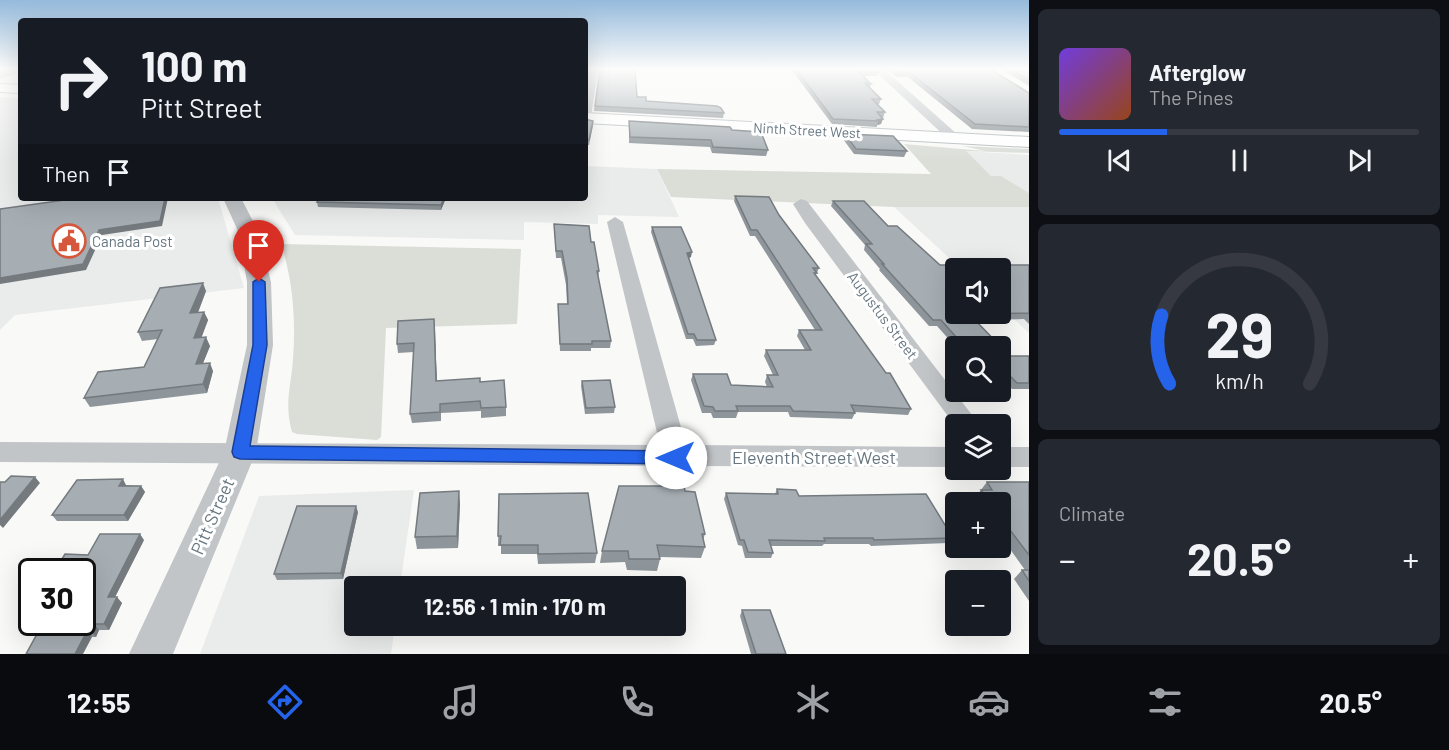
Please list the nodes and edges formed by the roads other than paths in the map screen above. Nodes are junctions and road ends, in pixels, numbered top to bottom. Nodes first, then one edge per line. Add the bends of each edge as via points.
1 (912, 100) edge
2 (588, 117) edge
3 (954, 138) junction
4 (1029, 142) edge
5 (233, 201) edge
6 (801, 204) dead end
7 (615, 222) dead end
8 (959, 414) edge
9 (240, 452) junction
10 (0, 453) edge
11 (945, 457) edge
12 (1011, 457) edge
13 (1029, 457) edge
14 (676, 458) junction
15 (150, 654) edge

1 - 3 street
2 - 3 main road, Ninth Street West
3 - 4 main road, Ninth Street West
5 - 9 street, Pitt Street via 248,231 259,282 260,345
6 - 8 street, Augustus Street
7 - 14 street
9 - 10 street, Eleventh Street West
9 - 14 street, Eleventh Street West
9 - 15 street, Pitt Street
11 - 14 street, Eleventh Street West
12 - 13 street

